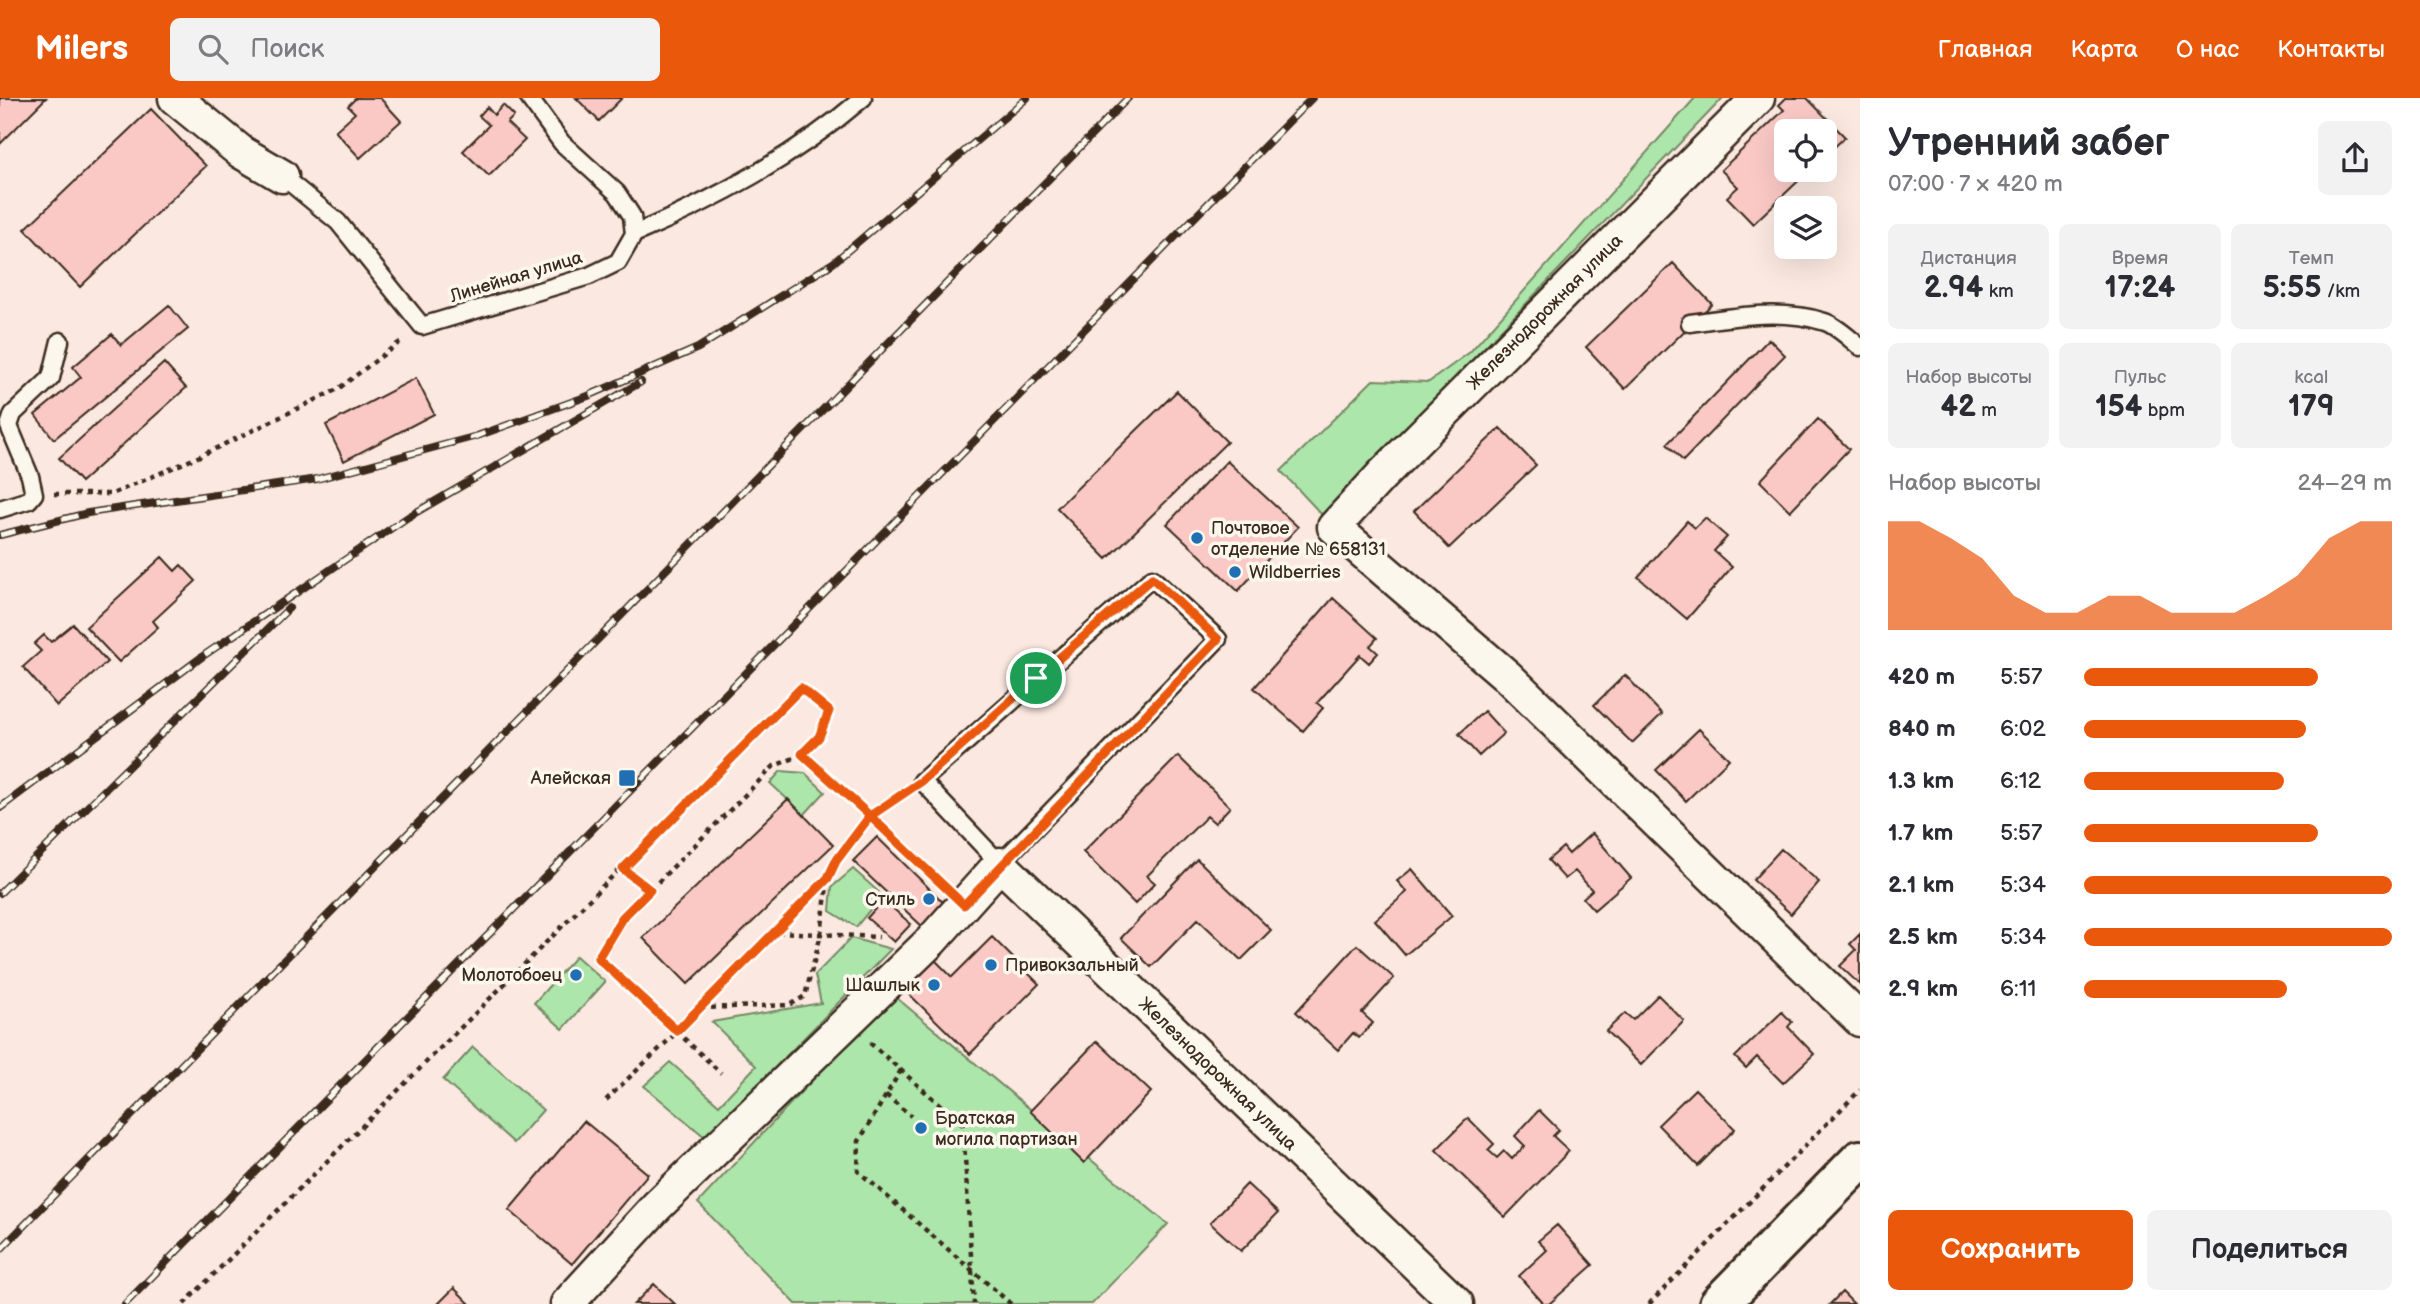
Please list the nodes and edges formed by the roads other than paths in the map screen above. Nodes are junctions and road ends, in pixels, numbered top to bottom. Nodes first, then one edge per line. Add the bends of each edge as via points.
1 (176, 98) edge
2 (529, 98) edge
3 (863, 98) edge
4 (1758, 98) edge
5 (282, 176) joint
6 (634, 234) junction
7 (1690, 323) dead end
8 (60, 341) dead end
9 (1860, 347) edge
10 (0, 509) edge
11 (1000, 864) junction
12 (1860, 1020) edge
13 (1860, 1160) edge
14 (567, 1304) edge
15 (1457, 1304) edge
16 (1718, 1304) edge

1 - 5 street via 241,152
2 - 6 lane via 562,143 617,193 632,216
3 - 6 lane via 762,173
4 - 12 street, Железнодорожная улица via 1335,527 1507,677
5 - 6 lane, Линейная улица via 338,222 422,326 589,276 618,262
7 - 9 lane via 1739,316 1826,322
8 - 10 lane via 51,379 13,414 9,426 34,494
11 - 11 lane via 922,781 1152,578 1218,639
11 - 14 street via 931,941 657,1206
11 - 15 street, Железнодорожная улица
13 - 16 main road

